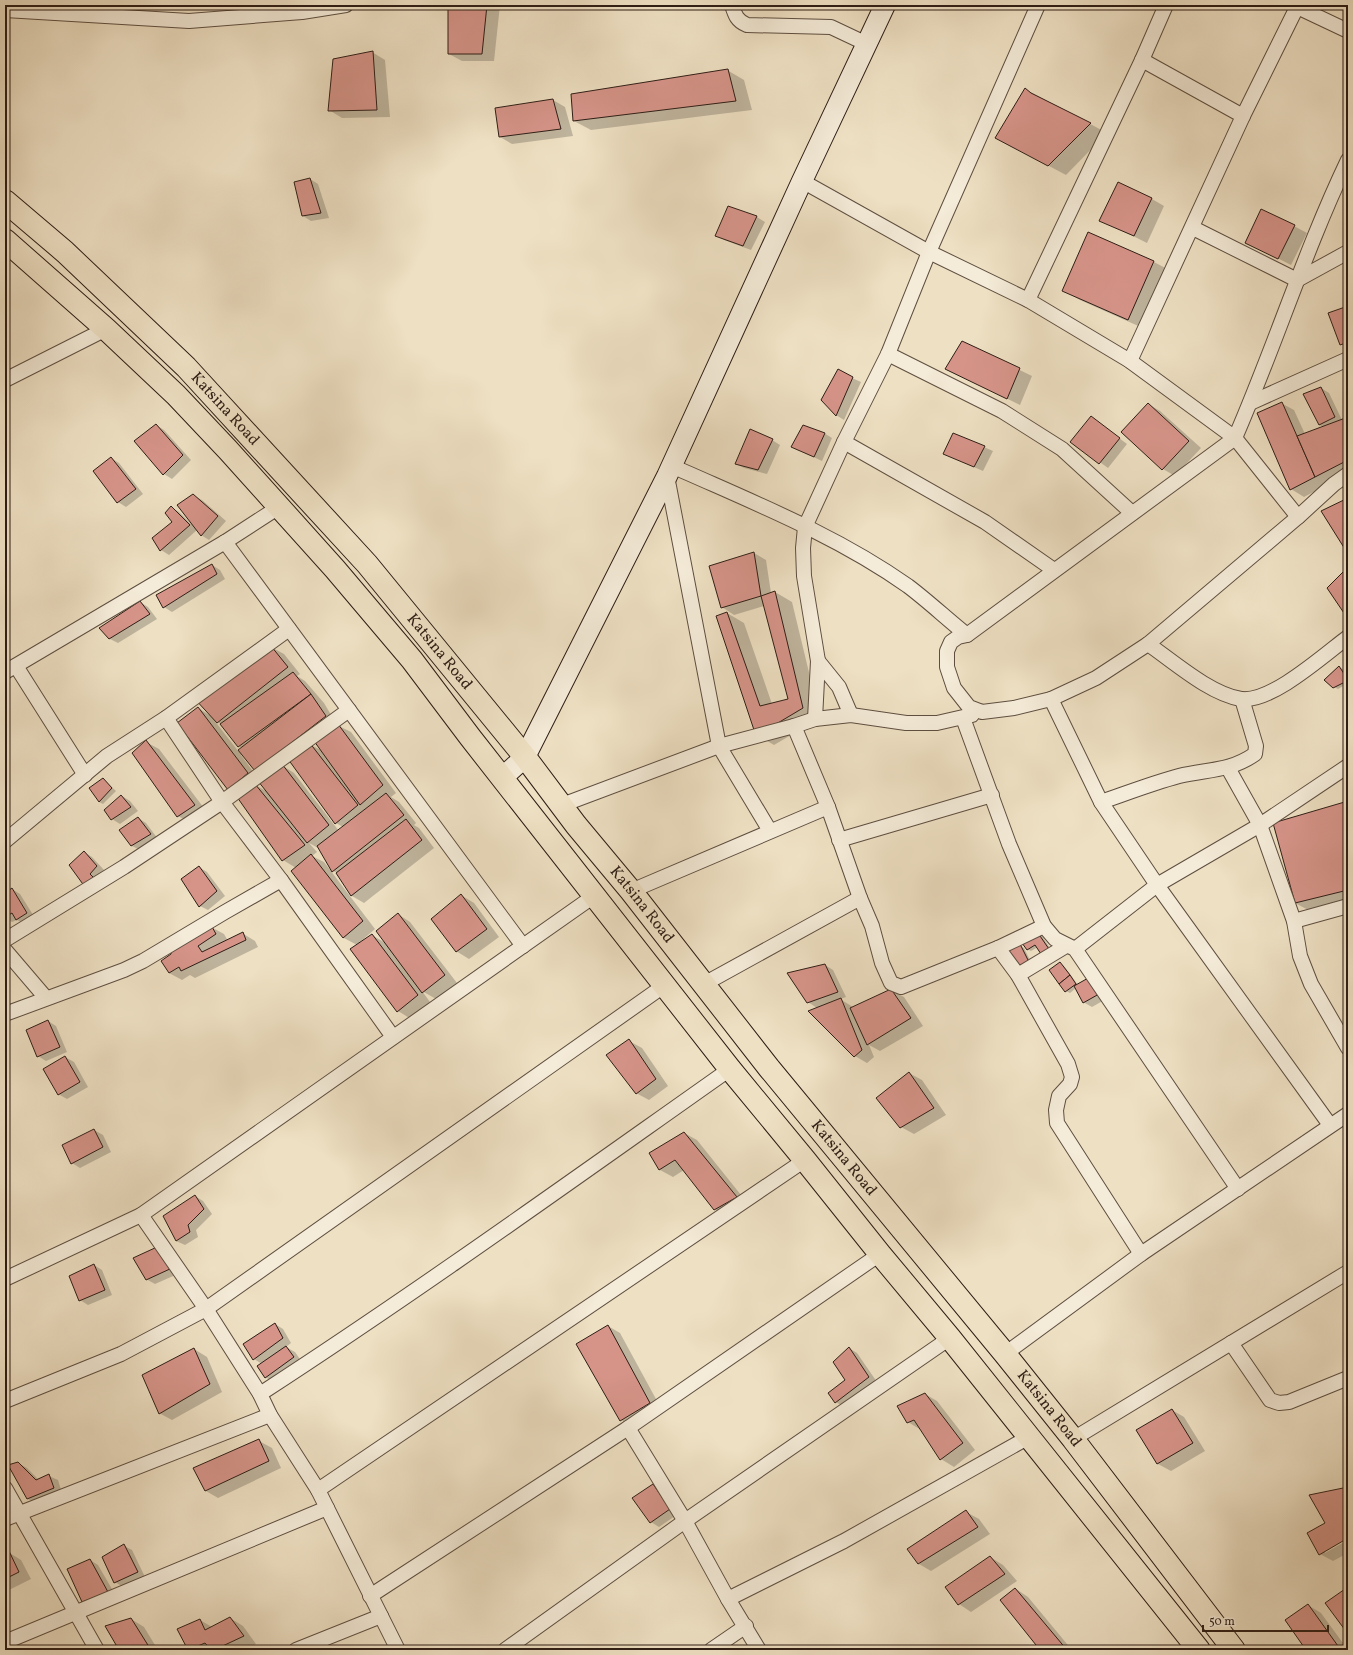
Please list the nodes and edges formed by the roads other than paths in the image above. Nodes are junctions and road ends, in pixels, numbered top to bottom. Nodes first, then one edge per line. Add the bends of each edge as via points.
1 (346, 5) edge
2 (732, 5) edge
3 (885, 5) edge
4 (1038, 5) edge
5 (1166, 5) edge
6 (1295, 6) edge
7 (5, 10) edge
8 (1348, 31) edge
9 (867, 44) junction
10 (1142, 60) junction
11 (1243, 116) junction
12 (1348, 160) edge
13 (802, 181) junction
14 (5, 201) edge
15 (1193, 228) junction
16 (5, 240) edge
17 (929, 252) junction
18 (1348, 252) edge
19 (1297, 280) junction
20 (1028, 300) junction
21 (106, 329) junction
22 (888, 354) junction
23 (1348, 359) edge
24 (1130, 361) junction
25 (5, 380) edge
26 (1250, 403) junction
27 (1235, 438) junction
28 (844, 442) junction
29 (669, 471) junction
30 (1348, 474) edge
31 (279, 507) junction
32 (1132, 513) junction
33 (1298, 517) junction
34 (805, 527) junction
35 (224, 542) junction
36 (1054, 570) junction
37 (289, 629) junction
38 (967, 635) junction
39 (1348, 637) edge
40 (1148, 644) junction
41 (818, 661) junction
42 (8, 670) edge
43 (1051, 699) junction
44 (1242, 699) junction
45 (349, 710) junction
46 (982, 712) junction
47 (851, 715) junction
48 (166, 718) junction
49 (963, 718) junction
50 (814, 719) junction
51 (794, 726) junction
52 (719, 746) junction
53 (525, 757) junction
54 (1348, 766) edge
55 (1228, 768) junction
56 (85, 775) junction
57 (503, 777) junction
58 (992, 795) junction
59 (222, 802) junction
60 (1100, 802) junction
61 (562, 805) junction
62 (828, 806) junction
63 (1260, 825) junction
64 (770, 831) junction
65 (839, 840) junction
66 (5, 841) edge
67 (281, 880) junction
68 (1157, 885) junction
69 (631, 891) junction
70 (594, 896) junction
71 (860, 898) junction
72 (1348, 906) edge
73 (1294, 921) junction
74 (1044, 926) junction
75 (5, 940) edge
76 (523, 946) junction
77 (1070, 947) junction
78 (998, 948) junction
79 (5, 950) edge
80 (1018, 976) junction
81 (704, 984) junction
82 (665, 985) junction
83 (46, 998) junction
84 (5, 1014) edge
85 (393, 1037) junction
86 (1348, 1048) edge
87 (730, 1069) junction
88 (1348, 1114) edge
89 (1330, 1125) junction
90 (805, 1160) junction
91 (1238, 1189) junction
92 (141, 1215) junction
93 (880, 1254) junction
94 (1141, 1254) junction
95 (1348, 1272) edge
96 (5, 1279) edge
97 (206, 1309) junction
98 (950, 1338) junction
99 (1230, 1343) junction
100 (1005, 1354) junction
101 (1348, 1378) edge
102 (260, 1394) junction
103 (5, 1401) edge
104 (270, 1414) junction
105 (628, 1428) junction
106 (1029, 1437) junction
107 (1073, 1439) junction
108 (5, 1488) edge
109 (318, 1490) junction
110 (327, 1508) junction
111 (20, 1513) junction
112 (5, 1519) edge
113 (685, 1521) junction
114 (370, 1596) junction
115 (728, 1599) junction
116 (76, 1613) junction
117 (381, 1616) junction
118 (746, 1626) junction
119 (5, 1642) edge
120 (97, 1650) edge
121 (296, 1650) edge
122 (398, 1650) edge
123 (505, 1650) edge
124 (711, 1650) edge
125 (759, 1650) edge
126 (1199, 1650) edge
127 (1234, 1650) edge

1 - 7 street via 302,12 189,21
2 - 9 street via 735,17 747,25 831,27
3 - 9 main road
4 - 17 street
5 - 10 street
6 - 8 street
6 - 11 street
9 - 13 main road
10 - 11 street
10 - 20 street
11 - 15 street
12 - 19 street
13 - 17 street
13 - 29 main road
14 - 53 highway, Katsina Road via 65,252 186,367 367,564
15 - 19 street
15 - 24 street
16 - 21 highway
17 - 20 street
17 - 22 street
18 - 19 street
19 - 26 street
20 - 24 street
21 - 25 street
21 - 31 highway via 176,395
22 - 28 street
22 - 32 street via 1002,411 1062,449
23 - 26 street
24 - 27 street
26 - 27 street
27 - 32 street
27 - 33 street
28 - 34 street
28 - 36 street via 985,522
29 - 34 street
29 - 52 street
29 - 53 main road
30 - 33 street
31 - 35 street
31 - 57 highway via 412,660
32 - 36 street
33 - 40 street
34 - 38 street via 868,560 909,587
34 - 41 street via 804,576
35 - 37 street
35 - 42 street
36 - 38 street
37 - 45 street
37 - 48 street
38 - 46 street via 951,642 947,651 947,667 954,688 968,707
39 - 44 street via 1279,688 1261,696
40 - 43 street via 1096,678
40 - 44 street via 1210,688
41 - 47 street via 839,687
41 - 50 street
42 - 56 street
43 - 46 street
43 - 60 street
44 - 55 street via 1256,746 1254,754
45 - 59 street
45 - 76 street
46 - 49 street
47 - 49 street via 906,723 938,723
47 - 50 street
48 - 56 street via 107,756
48 - 59 street
49 - 58 street
50 - 51 street
51 - 52 street
51 - 62 street
52 - 61 street
52 - 64 street
53 - 57 main road
53 - 61 highway, Katsina Road
54 - 63 street
55 - 60 street via 1180,776
55 - 63 street
56 - 66 street
57 - 70 highway
58 - 65 street
58 - 74 street via 1009,844
59 - 67 street
59 - 75 street via 124,867
60 - 68 street
61 - 69 highway, Katsina Road
62 - 64 street
62 - 65 street
63 - 68 street
63 - 73 street
64 - 69 street
65 - 71 street
67 - 83 street via 143,961
67 - 85 street
68 - 77 street
68 - 89 street
69 - 81 highway, Katsina Road
70 - 76 street
70 - 82 highway
71 - 78 street via 891,983 901,987
71 - 81 street
72 - 73 street
73 - 86 street via 1300,956 1311,984
74 - 77 street via 1055,939
74 - 78 street
76 - 85 street
77 - 80 street
77 - 91 street
78 - 80 street
79 - 83 street
80 - 94 street via 1068,1064 1072,1077 1070,1084 1059,1096 1057,1123
81 - 100 highway, Katsina Road via 769,1068
82 - 87 highway
82 - 97 street
83 - 84 street
85 - 92 street
87 - 90 highway
87 - 102 street via 447,1270
88 - 89 street
89 - 91 street
90 - 93 highway
90 - 109 street
91 - 94 street
92 - 96 street
92 - 97 street
93 - 98 highway
93 - 105 street
94 - 100 street
95 - 99 street
97 - 102 street
97 - 103 street via 122,1354
98 - 106 highway
98 - 113 street
99 - 101 street via 1270,1400 1278,1404
99 - 107 street
100 - 107 highway, Katsina Road
102 - 104 street
104 - 109 street
104 - 111 street
105 - 113 street
105 - 114 street
106 - 115 street via 844,1541
106 - 126 highway
107 - 127 highway, Katsina Road
108 - 111 street
109 - 110 street
110 - 114 street
110 - 116 street
111 - 112 street
111 - 116 street
113 - 115 street
113 - 123 street
114 - 117 street
115 - 118 street
116 - 119 street
116 - 120 street
117 - 121 street
117 - 122 street
118 - 124 street
118 - 125 street

